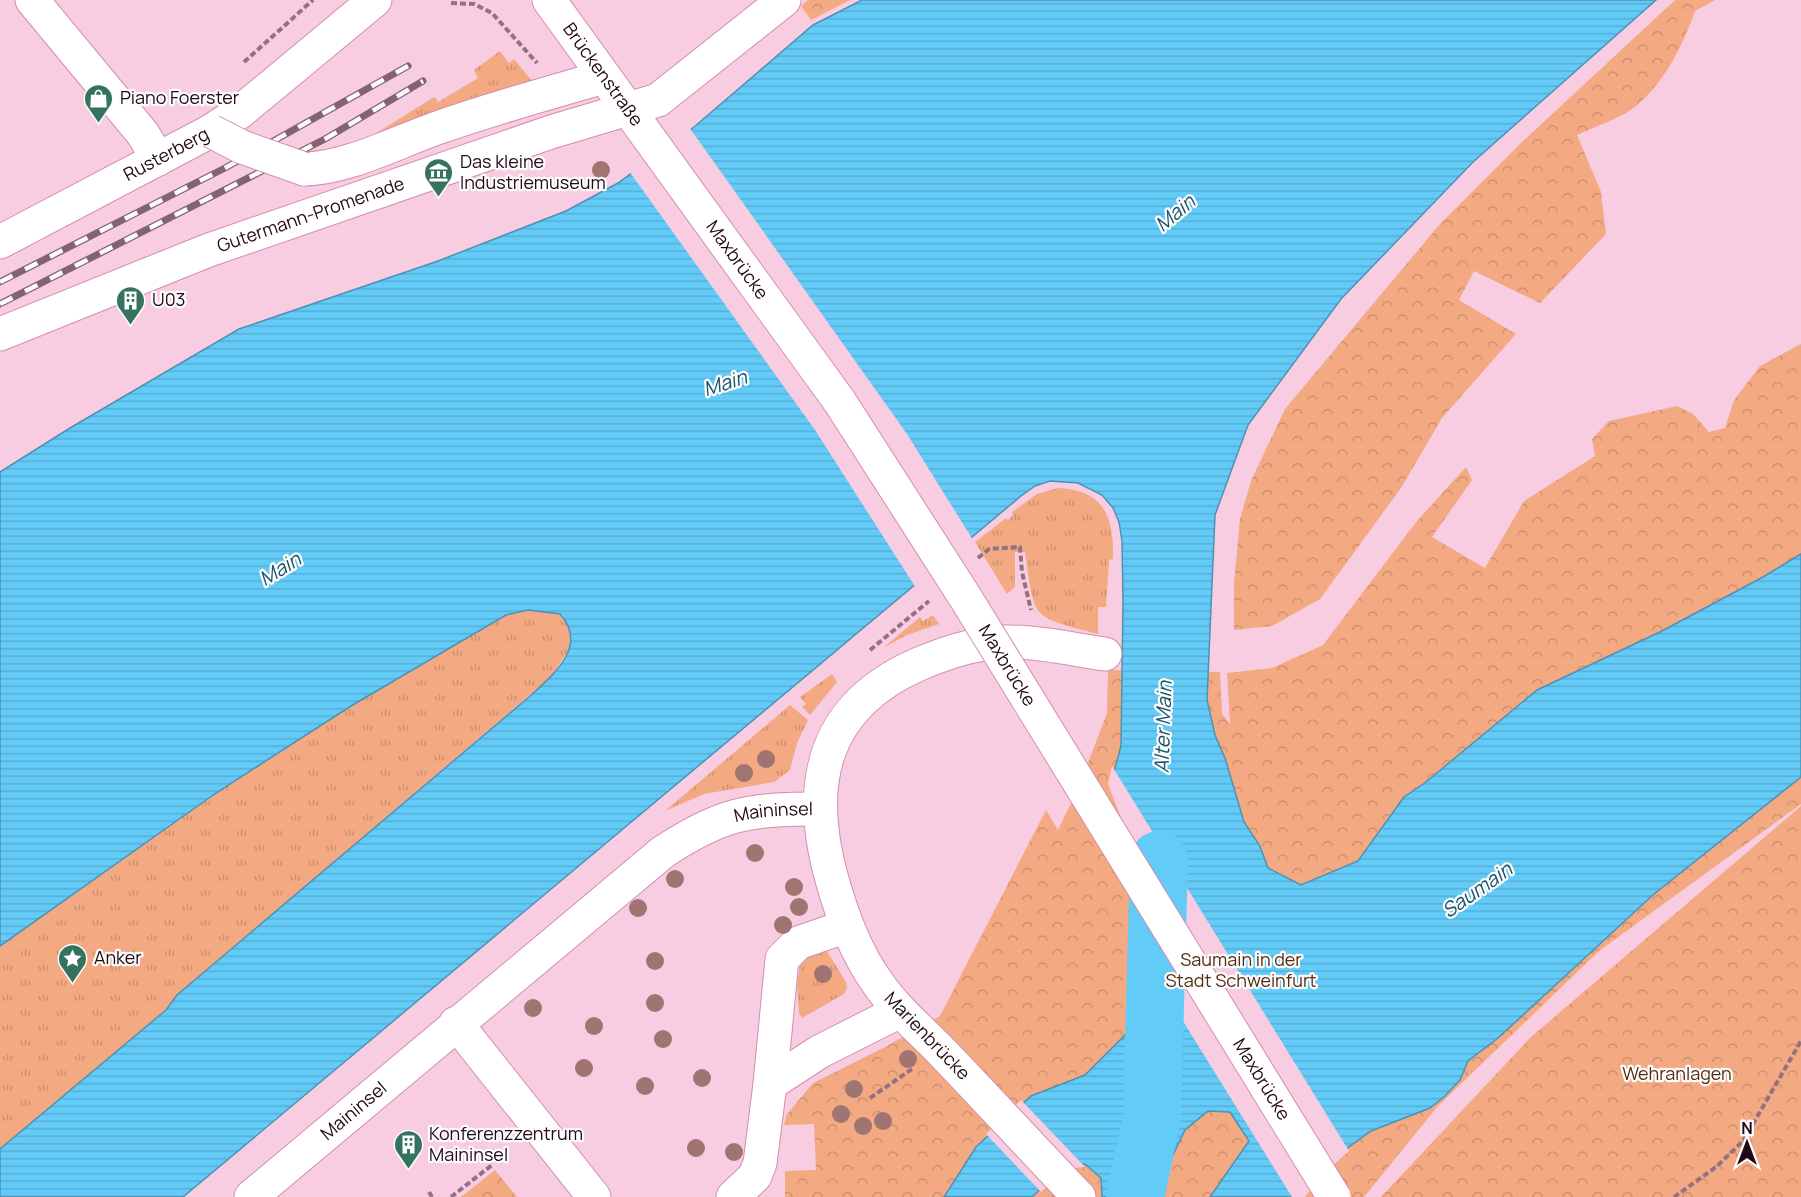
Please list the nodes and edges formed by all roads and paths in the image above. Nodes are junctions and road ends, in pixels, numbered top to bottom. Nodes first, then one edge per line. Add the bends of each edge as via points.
1 (32, 0) edge
2 (313, 0) edge
3 (375, 0) edge
4 (549, 0) edge
5 (784, 0) edge
6 (451, 3) dead end
7 (239, 66) dead end
8 (540, 67) dead end
9 (604, 77) junction
10 (628, 111) junction
11 (211, 131) junction
12 (656, 149) joint
13 (158, 159) junction
14 (0, 242) edge
15 (0, 334) edge
16 (977, 559) dead end
17 (1022, 573) dead end
18 (933, 599) dead end
19 (1105, 654) dead end
20 (861, 657) dead end
21 (819, 809) junction
22 (847, 926) junction
23 (900, 1011) junction
24 (456, 1023) junction
25 (1801, 1041) edge
26 (943, 1053) junction
27 (770, 1084) junction
28 (870, 1098) dead end
29 (492, 1165) dead end
30 (429, 1192) dead end
31 (250, 1197) edge
32 (432, 1197) edge
33 (451, 1197) edge
34 (594, 1197) edge
35 (733, 1197) edge
36 (1079, 1197) edge
37 (1334, 1197) edge
38 (1674, 1197) edge

1 - 13 street via 143,134
2 - 7 path
3 - 11 street, Rusterberg via 240,112
4 - 9 street, Brückenstraße
5 - 10 street, Gutermann-Promenade via 658,100
6 - 8 path via 474,4 492,13
9 - 10 street, Brückenstraße
9 - 11 street, bridge via 442,126 325,169 304,169 242,147
10 - 12 street, Brückenstraße
10 - 15 street, Gutermann-Promenade via 551,132 208,250
11 - 13 street, Rusterberg
12 - 37 street, Maxbrücke, bridge via 840,402 891,479
13 - 14 street, Rusterberg
16 - 17 path via 989,549 1020,547
18 - 20 path
19 - 21 street, Maininsel via 1011,642 959,649 901,672 872,692 844,721 828,751 820,780
21 - 22 street, Marienbrücke via 826,861
21 - 24 street, Maininsel via 732,815 696,830 663,852
22 - 23 street, Marienbrücke via 876,982
22 - 27 street via 798,943 782,959
23 - 26 street, Marienbrücke
23 - 27 street via 819,1052
24 - 31 street, Maininsel
24 - 34 street
25 - 38 path via 1743,1141 1716,1167
26 - 28 path
26 - 36 street, Marienbrücke
27 - 35 street via 760,1162 755,1176
29 - 33 path
30 - 32 path

